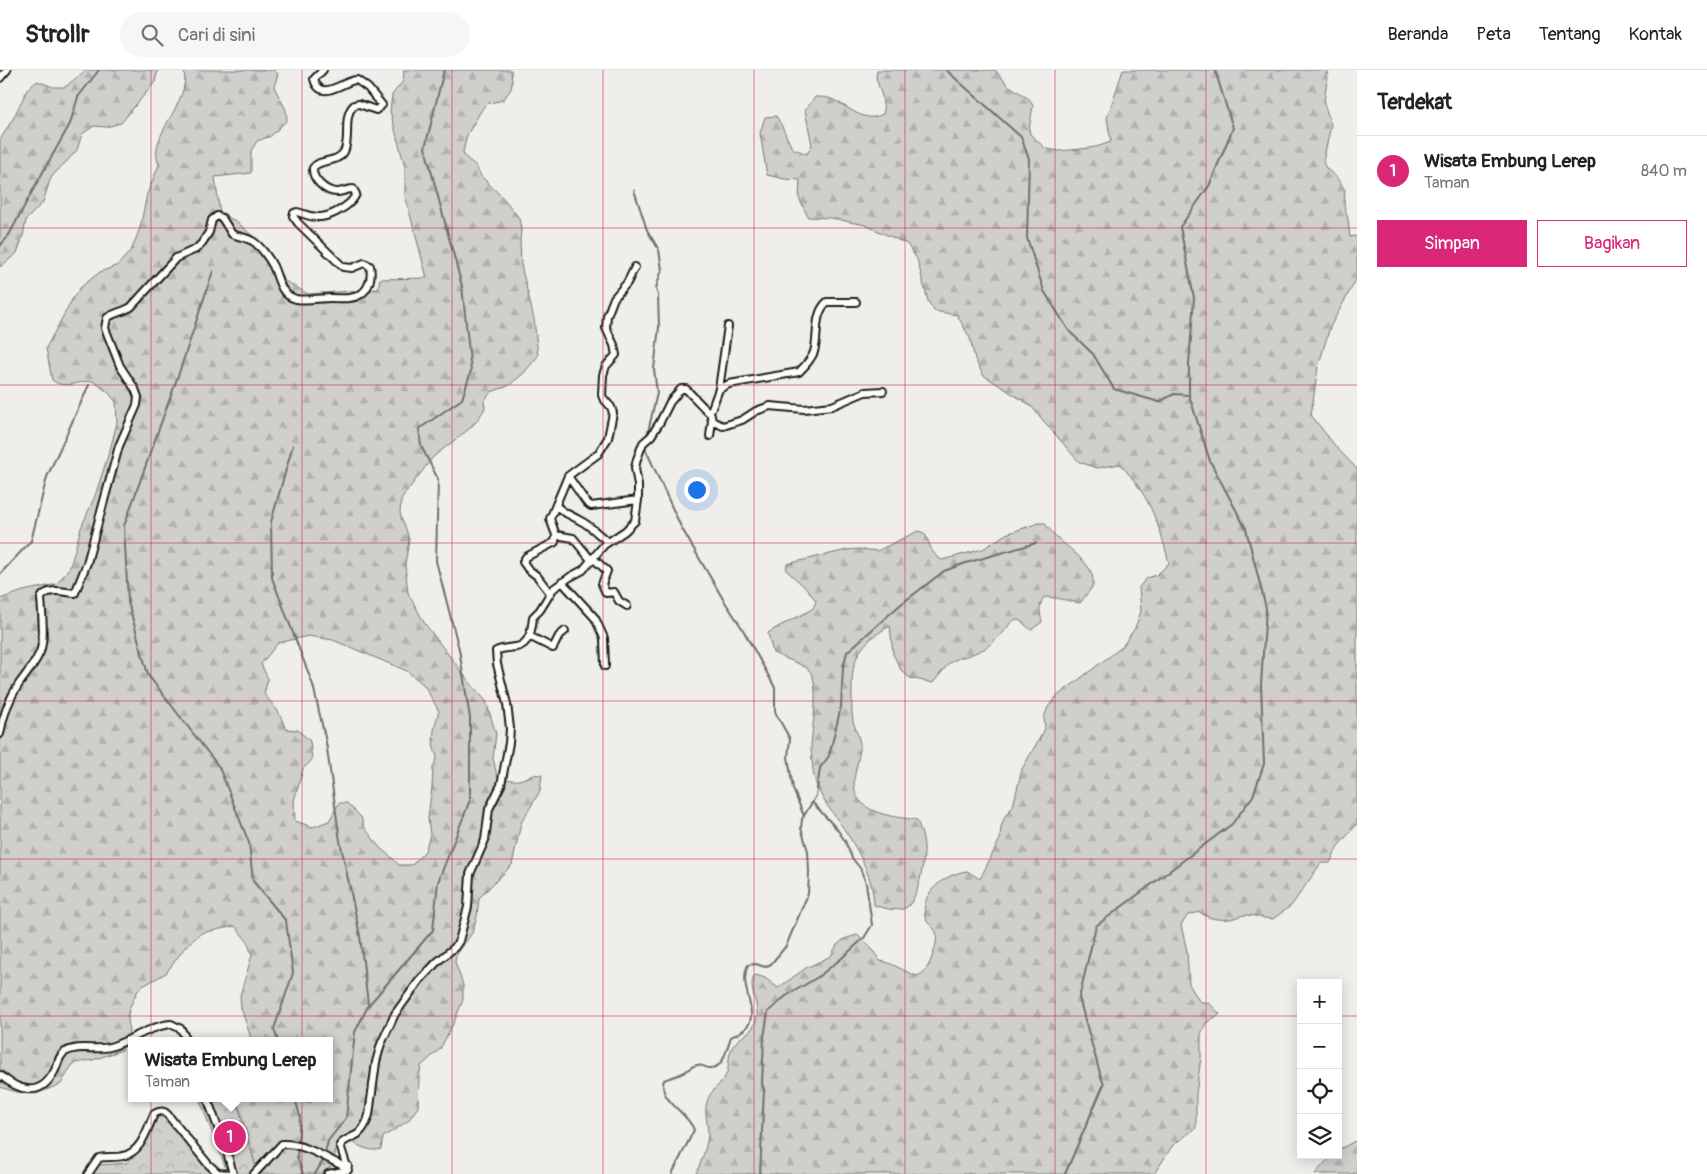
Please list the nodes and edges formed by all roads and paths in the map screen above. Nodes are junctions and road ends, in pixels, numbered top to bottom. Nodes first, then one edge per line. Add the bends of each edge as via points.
1 (7, 70) edge
2 (323, 70) edge
3 (0, 78) edge
4 (635, 267) dead end
5 (856, 302) dead end
6 (728, 326) dead end
7 (719, 389) junction
8 (883, 391) dead end
9 (710, 411) junction
10 (712, 422) junction
11 (710, 436) dead end
12 (568, 476) junction
13 (638, 500) junction
14 (556, 505) junction
15 (556, 535) junction
16 (608, 542) junction
17 (593, 560) junction
18 (562, 582) junction
19 (550, 593) junction
20 (627, 606) dead end
21 (565, 631) dead end
22 (529, 636) junction
23 (605, 666) dead end
24 (0, 734) edge
25 (133, 1037) edge
26 (185, 1037) edge
27 (128, 1039) edge
28 (0, 1076) edge
29 (208, 1102) edge
30 (348, 1166) junction
31 (218, 1173) edge
32 (88, 1174) edge
33 (231, 1174) edge
34 (254, 1174) edge
35 (328, 1174) edge

1 - 3 street
2 - 24 street via 314,79 319,88 333,90 357,80 382,106 376,110 354,105 348,112 346,145 342,155 312,168 313,175 323,187 336,192 353,189 354,199 329,215 320,217 295,212 293,216 344,267 352,268 364,262 370,266 368,285 361,294 345,299 296,299 282,289 272,265 254,242 232,234 222,218 216,216 196,249 176,258 131,307 107,318 106,328 120,366 135,389 137,405 119,446 87,563 75,593 48,592 41,598 41,650 9,701
4 - 12 street via 614,298 606,328 616,355 603,375 602,395 613,413 608,438 598,454
5 - 7 street via 827,302 818,317 814,353 799,372 729,384
6 - 7 street
7 - 9 street
8 - 10 street via 865,392 832,406 804,409 770,406 723,426
9 - 10 street
9 - 13 street via 705,410 686,389 681,389 670,402 651,436 643,443 635,468
10 - 11 street
12 - 13 street via 591,506
12 - 14 street
13 - 16 street via 635,521
14 - 15 street via 550,519
14 - 16 street
15 - 17 street via 573,538
15 - 19 street via 555,542 526,557 523,562
16 - 17 street
17 - 18 street
17 - 20 street via 607,571 602,584 606,593 614,592
18 - 19 street
18 - 23 street via 595,618 604,638
19 - 22 street via 533,617
21 - 22 street via 553,648
22 - 30 street via 521,646 496,652 507,704 509,743 501,785 489,809 485,840 470,874 468,907 459,941 419,981 395,1014 376,1062 367,1122 358,1134 340,1145
25 - 26 street via 171,1024 181,1028
27 - 28 street via 109,1048 71,1050 61,1055 45,1084 32,1090 18,1087
29 - 33 street via 227,1152
30 - 34 street via 301,1146 282,1144
30 - 35 street via 346,1171
31 - 32 street via 167,1114 158,1111 140,1146 131,1154 100,1158
31 - 33 street

